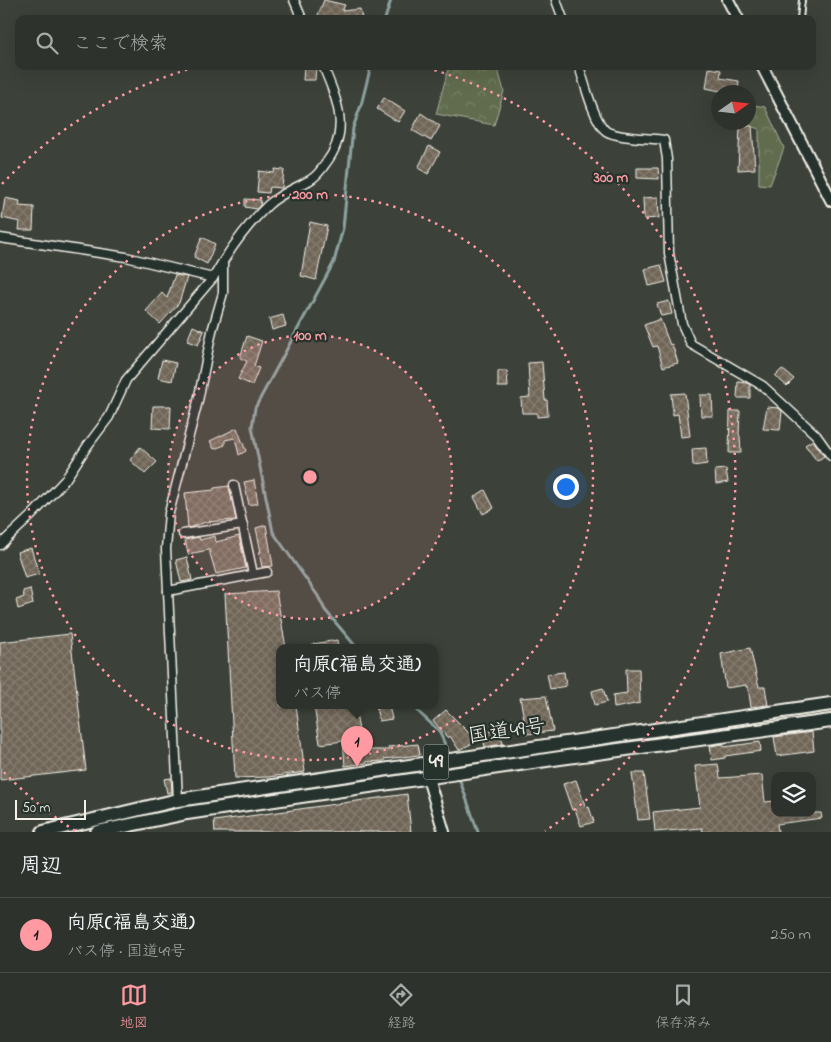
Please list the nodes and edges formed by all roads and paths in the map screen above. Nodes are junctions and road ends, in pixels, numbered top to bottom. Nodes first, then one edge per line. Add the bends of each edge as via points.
1 (294, 0) edge
2 (556, 0) edge
3 (728, 0) edge
4 (802, 0) edge
5 (300, 15) edge
6 (562, 15) edge
7 (736, 15) edge
8 (800, 15) edge
9 (325, 70) edge
10 (580, 70) edge
11 (764, 70) edge
12 (831, 200) edge
13 (0, 238) edge
14 (223, 260) junction
15 (213, 278) junction
16 (829, 448) edge
17 (831, 456) edge
18 (234, 485) dead end
19 (243, 526) junction
20 (183, 534) dead end
21 (0, 545) edge
22 (267, 572) dead end
23 (254, 574) junction
24 (168, 590) junction
25 (831, 704) edge
26 (831, 721) edge
27 (428, 778) junction
28 (178, 800) junction
29 (43, 832) edge
30 (97, 832) edge
31 (444, 832) edge

1 - 5 street
2 - 6 street
3 - 7 street
4 - 8 lane
9 - 14 street via 341,121 337,144 329,160 312,179 268,205
10 - 16 street via 596,118 606,131 621,136 664,140 669,254 682,324 691,344 763,386
11 - 12 street
13 - 15 street via 126,257
14 - 15 street
14 - 24 street via 223,293 169,513 166,549
15 - 21 street via 126,380 108,417 65,480
16 - 17 street
18 - 19 street
19 - 20 street
19 - 23 street
22 - 23 street
23 - 24 street
24 - 28 street
25 - 28 highway, 国道49号 / 49
26 - 27 highway, 国道49号 / 49
27 - 30 highway, 国道49号 / 49 via 187,813
27 - 31 street
28 - 29 highway, 国道49号 / 49

